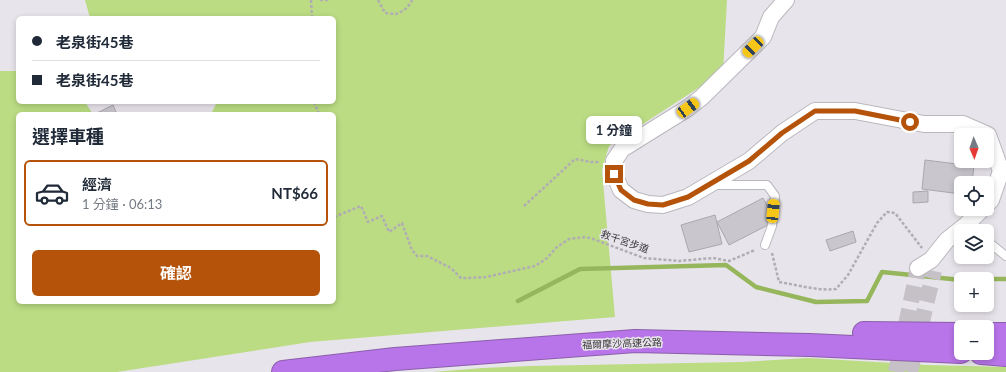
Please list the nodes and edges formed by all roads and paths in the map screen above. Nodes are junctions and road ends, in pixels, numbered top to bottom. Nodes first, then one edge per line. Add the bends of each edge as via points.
1 (311, 0) edge
2 (320, 0) edge
3 (330, 0) edge
4 (378, 0) edge
5 (412, 0) edge
6 (786, 0) edge
7 (312, 16) edge
8 (614, 161) junction
9 (709, 185) junction
10 (994, 191) edge
11 (524, 206) dead end
12 (336, 216) edge
13 (954, 236) edge
14 (765, 245) junction
15 (994, 247) edge
16 (1006, 256) edge
17 (928, 266) joint
18 (954, 334) edge
19 (994, 334) edge
20 (1006, 334) edge
21 (810, 344) junction
22 (954, 352) edge
23 (994, 354) edge
24 (1006, 355) edge
25 (283, 372) edge

1 - 7 path
2 - 3 path
4 - 5 path via 385,13 395,14 404,10
6 - 8 street via 771,17 763,37 702,97 622,149
8 - 9 street via 614,174 621,190 634,200 648,204 663,205 688,197
8 - 11 path via 591,162 575,159
9 - 10 street via 749,161 782,133 815,111 855,111 924,124 963,124 988,135 1001,171
9 - 14 lane via 768,185 775,196 772,226
12 - 14 path, 救千宮步道 via 361,206 368,222 382,216 388,232 402,223 412,250 417,256 427,256 452,268 461,278 486,277 535,266 569,239 586,237 644,258 679,261 713,258 729,261
13 - 17 street via 947,240
14 - 17 path via 771,251 780,282 836,289 848,274 877,223 887,212 895,214
15 - 16 lane
18 - 21 highway via 843,332
19 - 20 highway
21 - 22 highway, 福爾摩沙高速公路
21 - 25 highway, 福爾摩沙高速公路 via 635,341 395,358
23 - 24 highway

